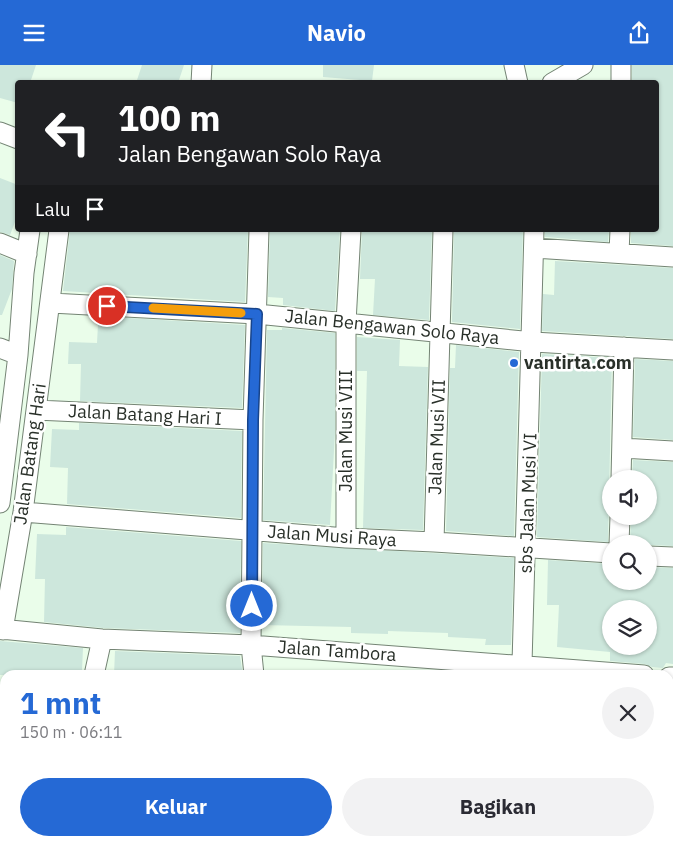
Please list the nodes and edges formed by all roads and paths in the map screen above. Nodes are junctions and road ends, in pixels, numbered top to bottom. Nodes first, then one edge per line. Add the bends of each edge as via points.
1 (202, 65) edge
2 (514, 65) edge
3 (584, 65) edge
4 (621, 65) edge
5 (201, 80) edge
6 (517, 80) edge
7 (557, 80) edge
8 (621, 80) edge
9 (0, 132) edge
10 (15, 138) edge
11 (30, 232) edge
12 (58, 232) edge
13 (259, 232) edge
14 (351, 232) edge
15 (443, 232) edge
16 (620, 232) edge
17 (534, 239) edge
18 (0, 243) edge
19 (619, 253) junction
20 (27, 254) junction
21 (673, 257) edge
22 (39, 276) junction
23 (51, 303) junction
24 (257, 314) junction
25 (346, 323) junction
26 (440, 333) junction
27 (533, 342) junction
28 (624, 347) junction
29 (0, 348) edge
30 (673, 349) edge
31 (18, 355) junction
32 (36, 410) junction
33 (253, 420) junction
34 (622, 448) junction
35 (673, 451) edge
36 (2, 461) edge
37 (621, 470) edge
38 (0, 503) edge
39 (23, 512) junction
40 (252, 530) junction
41 (346, 538) junction
42 (434, 542) junction
43 (526, 548) junction
44 (602, 552) edge
45 (657, 556) edge
46 (673, 557) edge
47 (1, 629) edge
48 (102, 639) junction
49 (252, 645) junction
50 (522, 664) junction
51 (460, 667) edge
52 (95, 670) edge
53 (254, 670) edge
54 (589, 670) edge

1 - 5 street
2 - 6 street
3 - 7 street
4 - 8 street
9 - 10 street
11 - 20 street
12 - 22 street
13 - 24 street
14 - 25 street, Jalan Musi VIII
15 - 26 street, Jalan Musi VII
16 - 19 street
17 - 19 street
17 - 27 street, sbs Jalan Musi VI
18 - 20 street
19 - 21 street
20 - 22 street
22 - 23 street, Jalan Batang Hari
22 - 31 street
23 - 24 street, Jalan Bengawan Solo Raya
23 - 32 street, Jalan Batang Hari
24 - 25 street, Jalan Bengawan Solo Raya
24 - 33 street
25 - 26 street, Jalan Bengawan Solo Raya
25 - 41 street, Jalan Musi VIII
26 - 27 street, Jalan Bengawan Solo Raya
26 - 42 street, Jalan Musi VII
27 - 28 street, Jalan Bengawan Solo Raya
27 - 43 street, sbs Jalan Musi VI
28 - 30 street, Jalan Bengawan Solo Raya
28 - 34 street
29 - 31 street
31 - 36 street
32 - 33 street, Jalan Batang Hari I
32 - 39 street, Jalan Batang Hari
33 - 40 street
34 - 35 street
34 - 37 street
36 - 38 street
39 - 40 street, Jalan Musi Raya
39 - 47 street, Jalan Batang Hari
40 - 41 street, Jalan Musi Raya
40 - 49 street
41 - 42 street, Jalan Musi Raya
42 - 43 street, Jalan Musi Raya
43 - 44 street, Jalan Musi Raya
43 - 50 street, sbs Jalan Musi VI
45 - 46 street
47 - 48 street, Jalan Tambora
48 - 49 street, Jalan Tambora
48 - 52 street
49 - 51 street, Jalan Tambora
49 - 53 street
50 - 51 street, Jalan Tambora
50 - 54 street, Jalan Tambora

